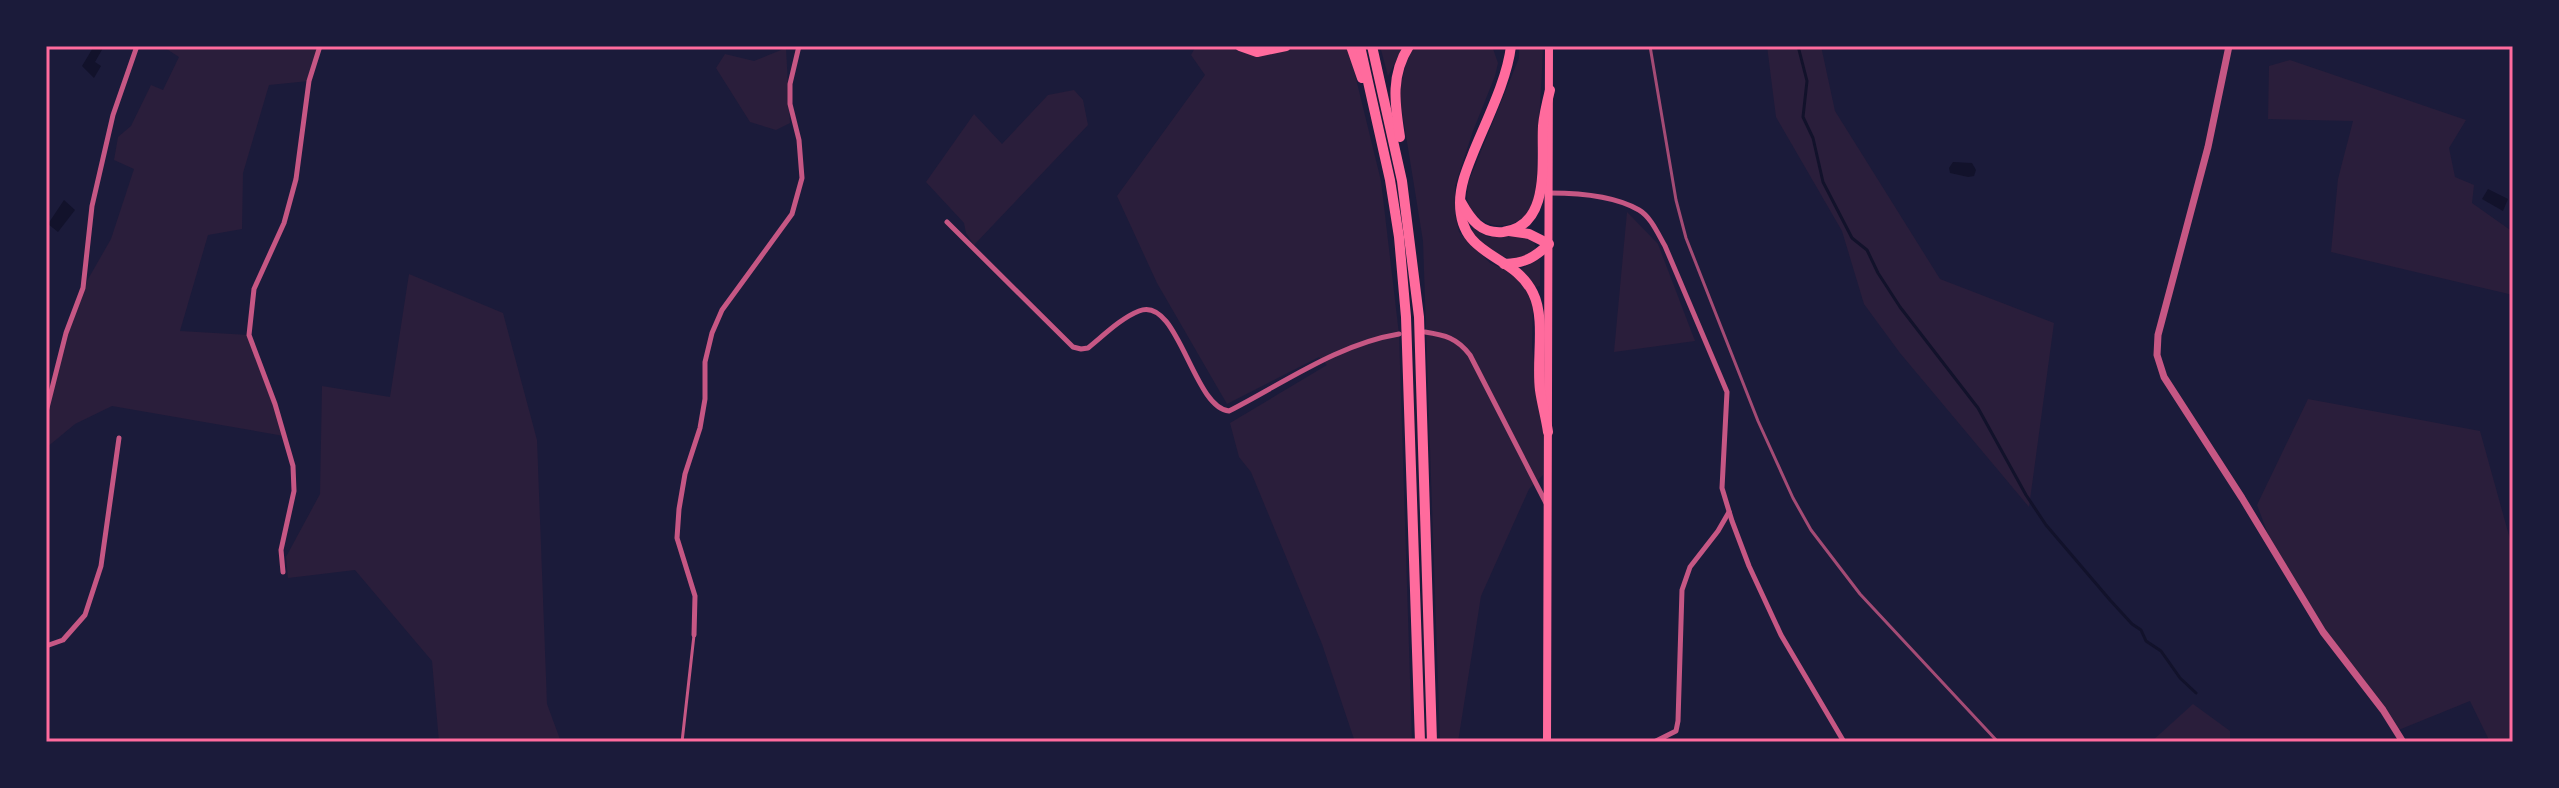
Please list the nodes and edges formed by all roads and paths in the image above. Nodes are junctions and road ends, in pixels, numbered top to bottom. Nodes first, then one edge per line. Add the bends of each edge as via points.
1 (137, 46) edge
2 (320, 46) edge
3 (799, 46) edge
4 (1240, 46) edge
5 (1286, 46) edge
6 (1351, 46) edge
7 (1360, 46) edge
8 (1372, 46) edge
9 (1409, 46) edge
10 (1549, 46) edge
11 (2229, 46) edge
12 (1504, 48) edge
13 (1550, 90) junction
14 (1375, 107) junction
15 (1550, 193) junction
16 (1460, 199) junction
17 (947, 222) dead end
18 (1509, 231) junction
19 (1549, 244) junction
20 (1504, 264) junction
21 (1414, 265) junction
22 (1425, 332) dead end
23 (1399, 334) dead end
24 (46, 412) edge
25 (1548, 432) junction
26 (119, 438) dead end
27 (1549, 511) junction
28 (1729, 511) junction
29 (1420, 525) junction
30 (283, 572) dead end
31 (694, 635) joint
32 (46, 646) edge
33 (1426, 726) junction
34 (1548, 741) edge
35 (682, 742) edge
36 (1420, 742) edge
37 (1432, 742) edge
38 (1654, 742) edge
39 (1844, 742) edge
40 (2403, 742) edge

1 - 24 street via 113,115 92,206 83,288
2 - 30 street via 309,81 296,179 284,223 254,289 249,335 293,466 294,491 281,550
3 - 31 street via 790,104 802,178 792,214 722,310 712,333 700,428 685,474 677,538 695,596
4 - 5 highway via 1257,52
6 - 14 highway
7 - 14 highway
8 - 21 highway via 1402,181
9 - 21 highway via 1393,95 1415,227
10 - 13 main road
11 - 40 street via 2157,355 2164,377 2323,632
12 - 16 highway via 1505,68
13 - 15 main road
13 - 18 highway via 1539,201 1523,223
14 - 29 highway via 1399,237
15 - 19 main road
15 - 28 street via 1579,193 1638,209 1655,228 1727,392 1722,488
16 - 18 highway via 1485,230
16 - 20 highway via 1466,234
17 - 23 street via 1073,347 1088,348 1140,310 1158,312 1211,400 1224,411 1337,354
18 - 19 highway
19 - 20 highway via 1523,263
19 - 25 main road
20 - 25 highway via 1521,275 1535,295
21 - 29 highway
22 - 27 street via 1447,335 1470,355
25 - 27 main road
26 - 32 street via 101,566 85,615 63,640
27 - 34 main road
28 - 38 street via 1690,567 1682,590 1678,721 1676,731
28 - 39 street via 1781,635
29 - 33 highway
31 - 35 lane
33 - 36 highway
33 - 37 highway

